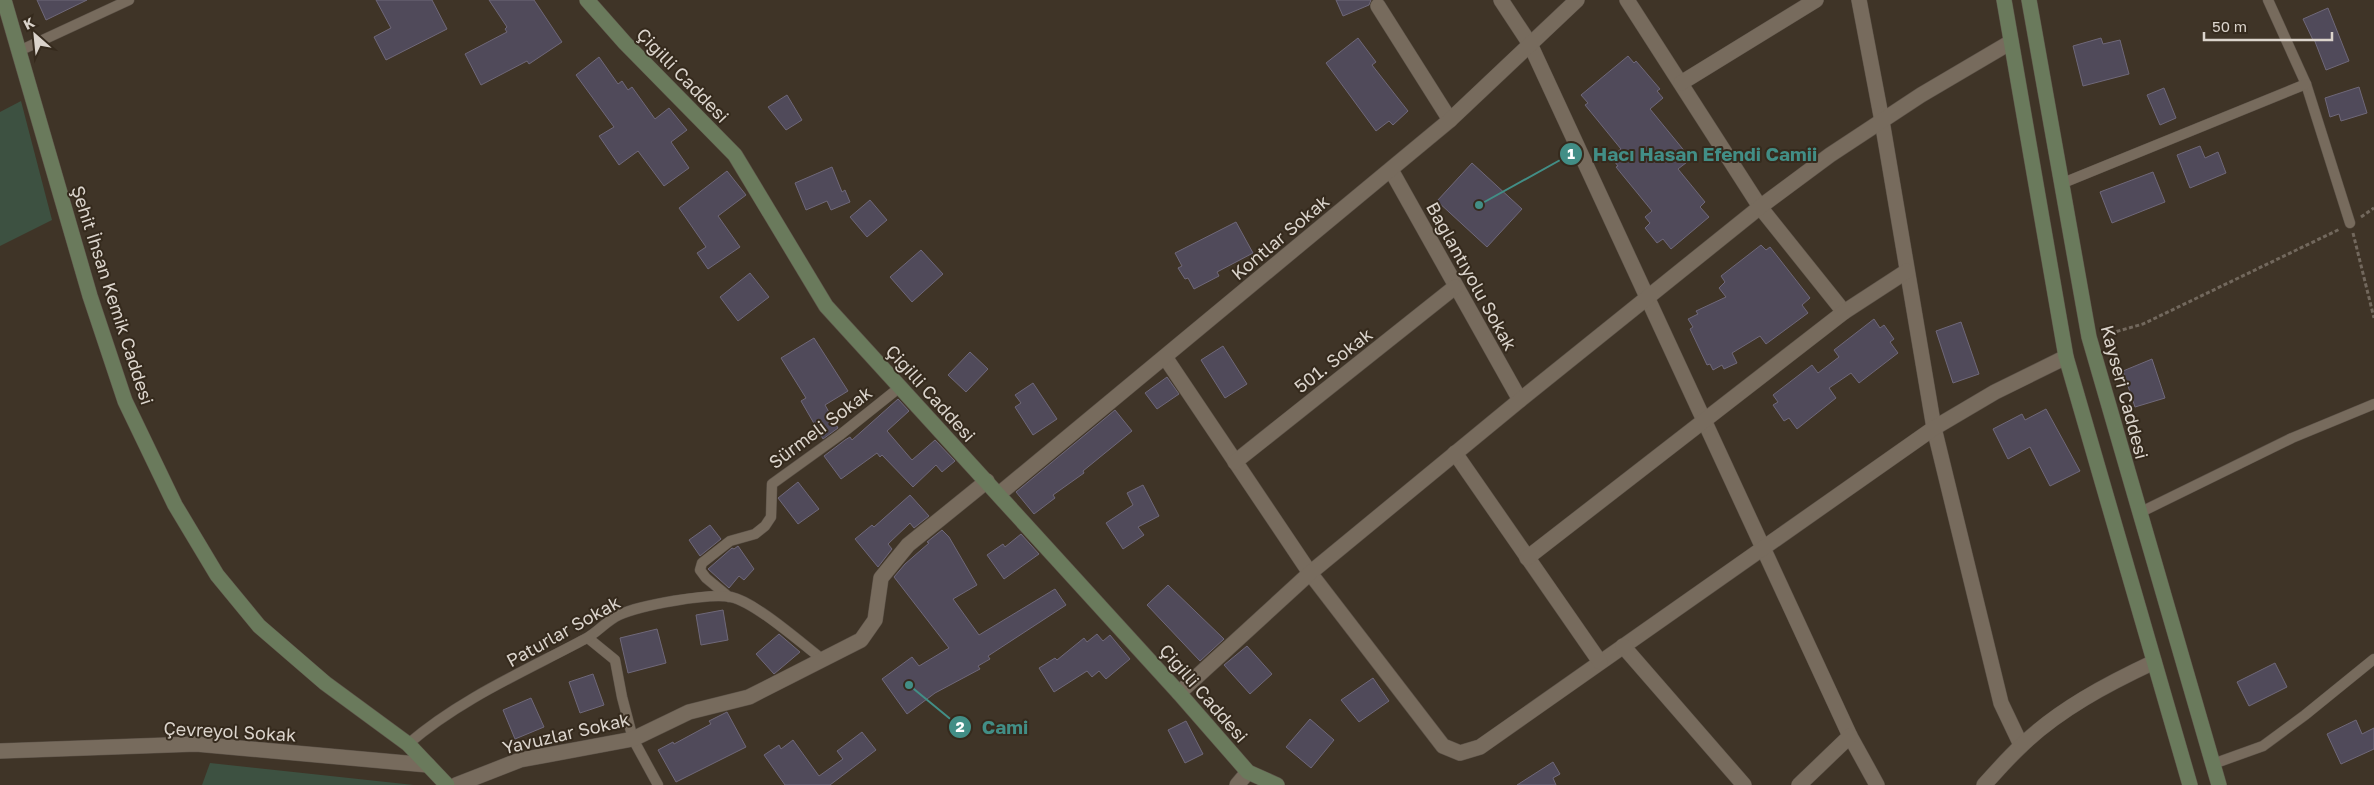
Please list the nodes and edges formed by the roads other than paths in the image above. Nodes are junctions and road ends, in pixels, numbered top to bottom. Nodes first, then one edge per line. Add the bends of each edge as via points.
1 (4, 0) edge
2 (129, 0) edge
3 (587, 0) edge
4 (1501, 0) edge
5 (1577, 0) edge
6 (1627, 0) edge
7 (1816, 0) edge
8 (1859, 0) edge
9 (2004, 0) edge
10 (2029, 0) edge
11 (2268, 0) edge
12 (1378, 6) dead end
13 (2011, 42) junction
14 (1530, 44) junction
15 (19, 51) junction
16 (1681, 83) junction
17 (2306, 84) junction
18 (1450, 120) junction
19 (1882, 121) junction
20 (1391, 170) junction
21 (2063, 183) junction
22 (1760, 207) junction
23 (2350, 223) road end
24 (1907, 272) junction
25 (1455, 287) junction
26 (1648, 298) junction
27 (1844, 312) junction
28 (1164, 357) junction
29 (2066, 357) junction
30 (900, 387) junction
31 (1520, 400) junction
32 (2374, 404) edge
33 (1703, 419) junction
34 (1934, 428) junction
35 (1455, 453) junction
36 (1235, 462) junction
37 (987, 481) junction
38 (999, 494) junction
39 (2138, 513) junction
40 (1762, 547) junction
41 (1527, 558) junction
42 (1310, 573) junction
43 (729, 597) junction
44 (588, 638) junction
45 (1623, 646) junction
46 (822, 659) junction
47 (2374, 659) edge
48 (1600, 662) junction
49 (2154, 662) junction
50 (1179, 693) junction
51 (1850, 736) junction
52 (633, 739) junction
53 (408, 744) junction
54 (2021, 745) junction
55 (0, 751) edge
56 (2214, 764) junction
57 (428, 765) junction
58 (1251, 778) edge
59 (447, 785) edge
60 (456, 785) edge
61 (658, 785) edge
62 (1237, 785) edge
63 (1278, 785) edge
64 (1744, 785) edge
65 (1799, 785) edge
66 (1877, 785) edge
67 (1984, 785) edge
68 (2190, 785) edge
69 (2219, 785) edge

1 - 15 main road, Şehit İhsan Kemik Caddesi
2 - 15 lane
3 - 30 main road, Çiğilli Caddesi via 734,155 826,306
4 - 14 street
5 - 14 street, Kontlar Sokak
6 - 16 street
7 - 16 street
8 - 19 street
9 - 13 main road
10 - 21 main road, Kayseri Caddesi
11 - 17 lane
12 - 18 street
13 - 19 street
13 - 29 main road
14 - 18 street, Kontlar Sokak
14 - 26 street
15 - 53 main road, Şehit İhsan Kemik Caddesi via 90,296 125,401 175,505 217,575 259,626 325,683
16 - 22 street
17 - 21 lane
17 - 23 lane
18 - 20 street, Kontlar Sokak
19 - 22 street
19 - 24 street
20 - 25 street, Bağlantıyolu Sokak
20 - 28 street, Kontlar Sokak
21 - 39 main road, Kayseri Caddesi via 2089,337
22 - 26 street
22 - 27 street
24 - 27 street
24 - 34 street
25 - 31 street, Bağlantıyolu Sokak
25 - 36 street, 501. Sokak
26 - 31 street
26 - 33 street
27 - 33 street
28 - 36 street
28 - 38 street, Kontlar Sokak
29 - 34 street via 1995,392
29 - 49 main road
30 - 37 main road, Çiğilli Caddesi
30 - 43 lane, Sürmeli Sokak via 772,484 771,517 765,526 755,534 730,541 702,563 700,570 706,578
31 - 35 street
32 - 39 lane via 2292,438
33 - 40 street
33 - 41 street
34 - 40 street
34 - 54 street via 2001,703
35 - 41 street
35 - 42 street
36 - 42 street
37 - 38 main road, Çiğilli Caddesi
37 - 46 street, Yavuzlar Sokak via 908,545 881,578 875,620 861,640
38 - 50 main road, Çiğilli Caddesi
39 - 56 main road, Kayseri Caddesi
40 - 45 street
40 - 51 street
41 - 48 street
42 - 48 street via 1443,746 1454,752 1480,747
42 - 50 street
43 - 44 lane, Paturlar Sokak via 654,604 618,616
43 - 46 lane, Paturlar Sokak via 758,611
44 - 52 lane via 615,660
44 - 53 lane, Paturlar Sokak via 469,701
45 - 48 street
45 - 64 street
46 - 52 street, Yavuzlar Sokak via 750,697 689,712
47 - 56 lane via 2262,746
49 - 54 street via 2082,701
49 - 68 main road
50 - 58 main road, Çiğilli Caddesi
51 - 65 street
51 - 66 street
52 - 60 street, Yavuzlar Sokak via 520,760
52 - 61 lane
53 - 57 main road, Şehit İhsan Kemik Caddesi
54 - 67 street
55 - 57 street, Çevreyol Sokak via 196,744
56 - 69 main road, Kayseri Caddesi
57 - 59 main road, Şehit İhsan Kemik Caddesi
58 - 62 street
58 - 63 main road, Çiğilli Caddesi

